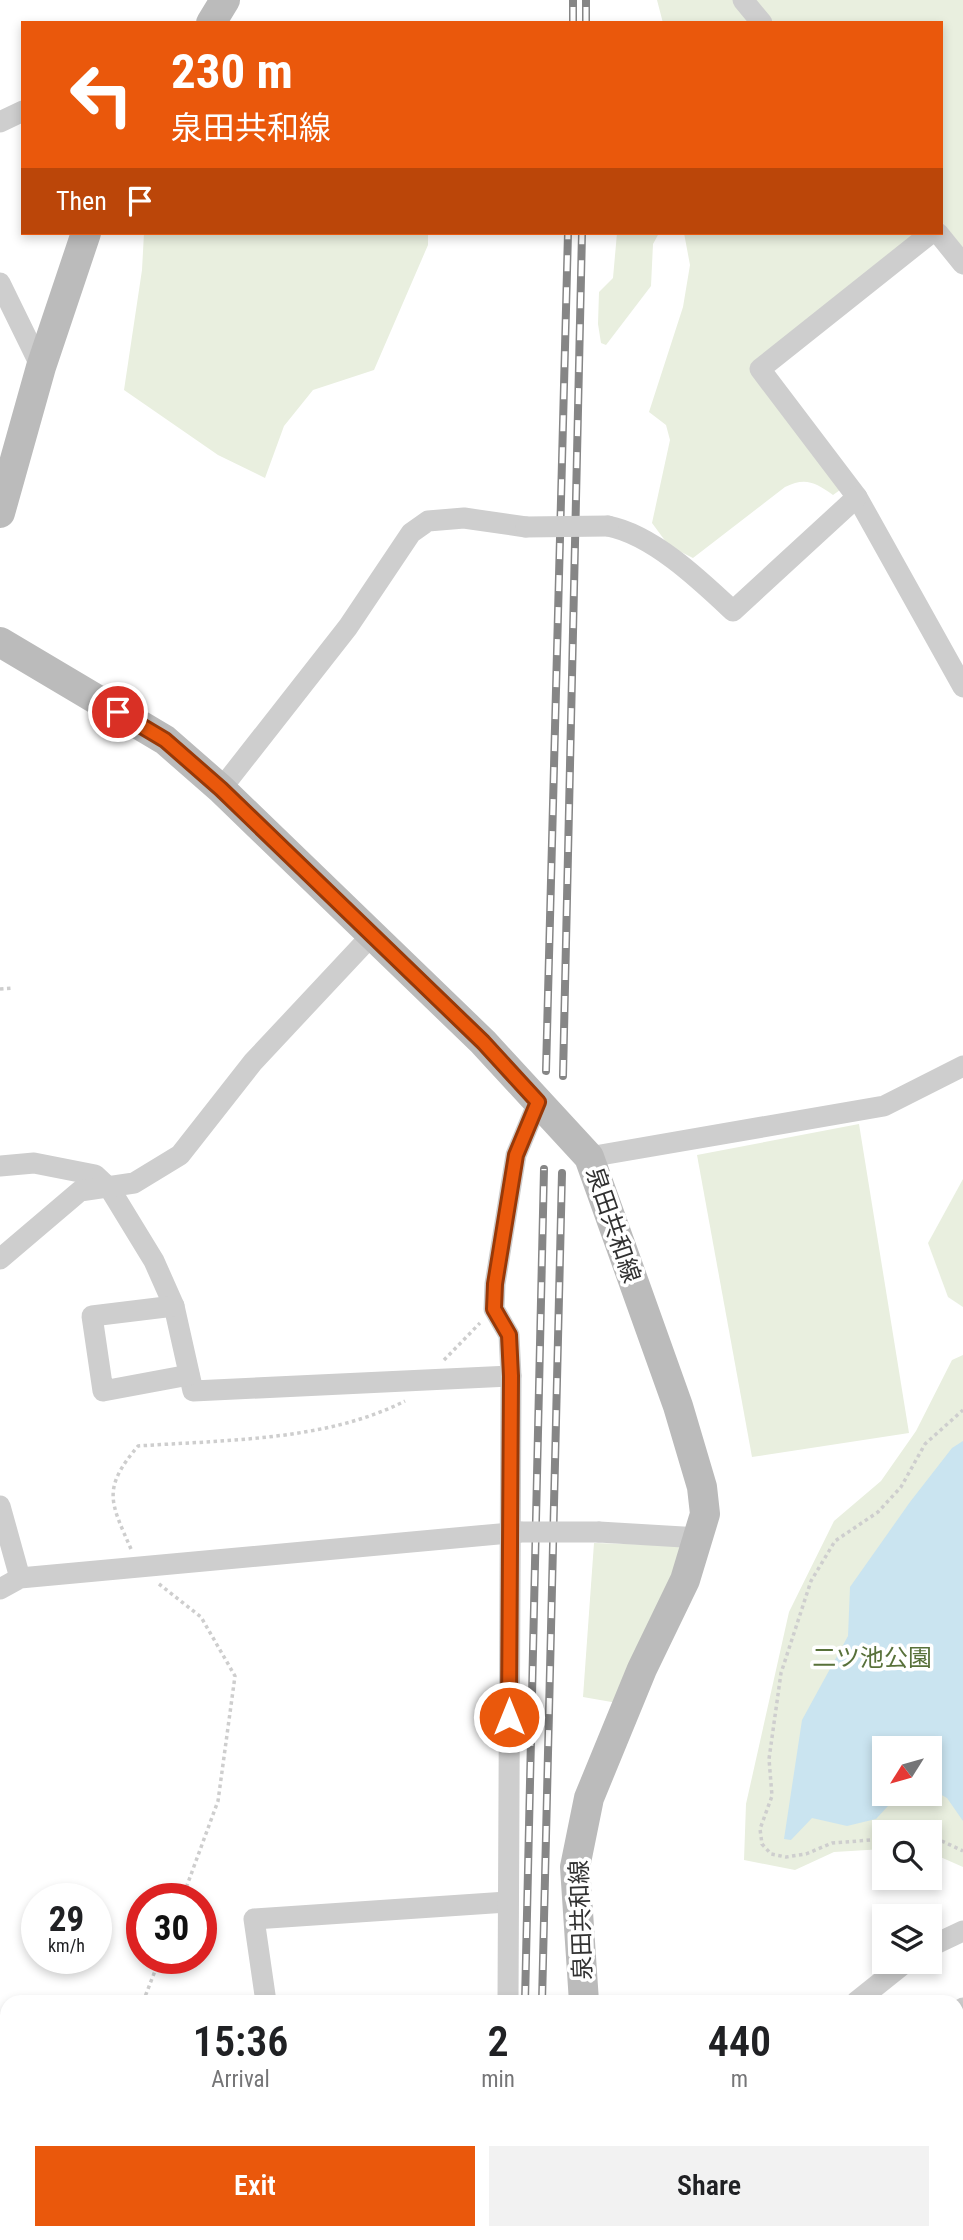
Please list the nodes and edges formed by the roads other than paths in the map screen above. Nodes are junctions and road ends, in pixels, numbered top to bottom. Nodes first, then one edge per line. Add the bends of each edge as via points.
1 (743, 0) edge
2 (760, 21) edge
3 (21, 112) edge
4 (0, 122) edge
5 (85, 235) edge
6 (928, 235) edge
7 (940, 235) edge
8 (963, 264) edge
9 (0, 283) edge
10 (41, 367) junction
11 (857, 497) junction
12 (0, 513) edge
13 (0, 642) edge
14 (963, 687) edge
15 (221, 789) junction
16 (371, 936) junction
17 (963, 1066) edge
18 (538, 1102) junction
19 (589, 1157) junction
20 (0, 1166) edge
21 (110, 1189) junction
22 (0, 1259) edge
23 (174, 1306) junction
24 (189, 1375) junction
25 (511, 1376) junction
26 (0, 1506) edge
27 (515, 1532) junction
28 (700, 1538) junction
29 (20, 1578) junction
30 (0, 1589) edge
31 (507, 1902) junction
32 (963, 1931) edge
33 (942, 1941) edge
34 (891, 1974) edge
35 (265, 1995) edge
36 (508, 1995) edge
37 (584, 1995) edge
38 (865, 1995) edge

1 - 2 street
3 - 4 street
5 - 10 main road
6 - 11 street via 760,369
7 - 8 street
9 - 10 street
10 - 12 main road
11 - 14 street
11 - 15 street, bridge via 733,611 694,574 625,529 428,521 411,533 348,627
13 - 15 main road, 泉田共和線 via 165,740
15 - 16 main road, 泉田共和線
16 - 18 main road, 泉田共和線 via 483,1042
16 - 21 street via 253,1062 180,1155 134,1183
17 - 19 street via 884,1106
18 - 19 main road, 泉田共和線
18 - 25 street via 516,1155 494,1309 509,1335
19 - 28 main road, 泉田共和線 via 678,1406 702,1487 705,1514
20 - 21 street via 34,1163 95,1175
21 - 22 street via 80,1191
21 - 23 street via 155,1261
23 - 24 street
23 - 24 street via 92,1316 103,1391
24 - 25 street via 193,1391
25 - 27 street
26 - 29 street
27 - 28 street, bridge
27 - 29 street
27 - 31 street
28 - 37 main road, 泉田共和線 via 589,1798 575,1867
29 - 30 street
31 - 35 street via 254,1919
31 - 36 street
32 - 33 street
34 - 38 street

